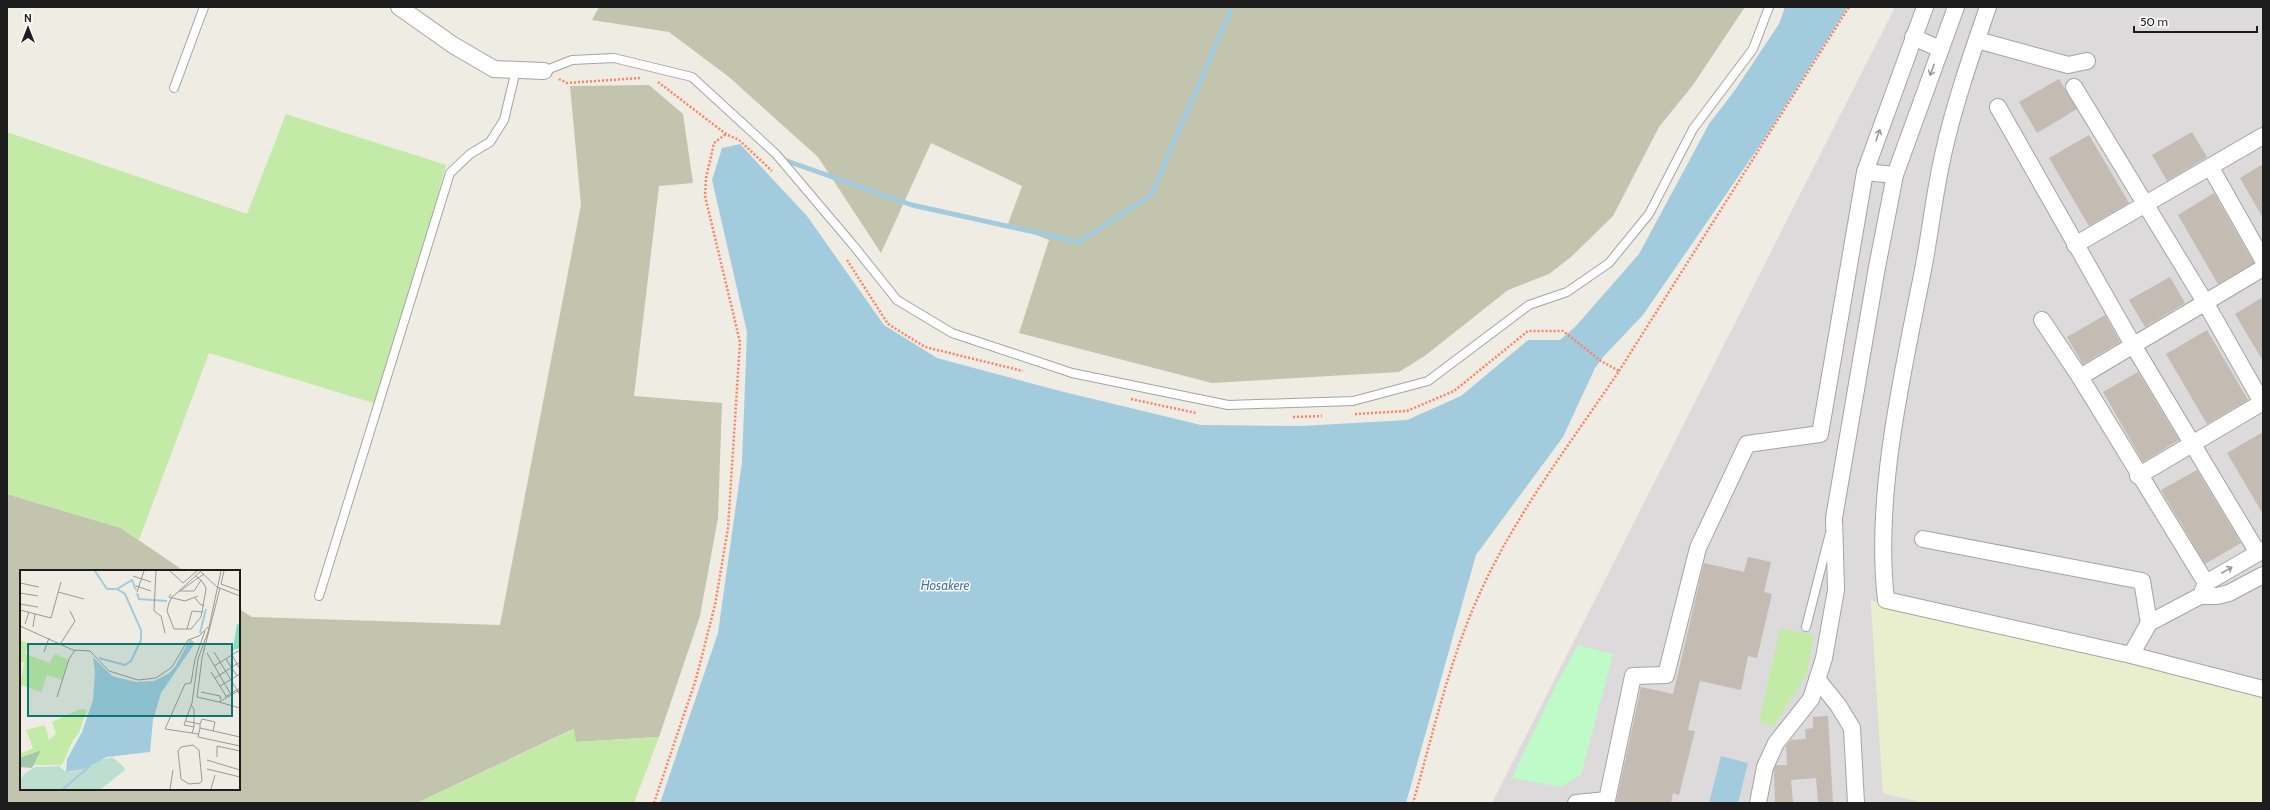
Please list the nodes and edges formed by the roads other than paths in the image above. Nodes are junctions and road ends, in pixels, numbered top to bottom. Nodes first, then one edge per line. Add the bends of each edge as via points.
1 (204, 7) edge
2 (399, 7) edge
3 (1769, 7) edge
4 (1925, 7) edge
5 (1956, 7) edge
6 (1988, 7) edge
7 (1913, 37) junction
8 (1977, 40) junction
9 (1940, 48) junction
10 (2087, 61) dead end
11 (516, 70) junction
12 (544, 71) joint
13 (2074, 87) dead end
14 (174, 88) dead end
15 (1998, 107) dead end
16 (2263, 136) edge
17 (2211, 168) junction
18 (1865, 172) junction
19 (1895, 175) junction
20 (2146, 204) junction
21 (2075, 245) junction
22 (2263, 260) edge
23 (2263, 268) edge
24 (2205, 302) junction
25 (2042, 320) dead end
26 (2132, 344) junction
27 (2080, 378) junction
28 (2263, 403) edge
29 (2192, 444) junction
30 (2138, 476) junction
31 (1834, 518) junction
32 (1924, 539) dead end
33 (2260, 552) edge
34 (2263, 575) edge
35 (2203, 589) junction
36 (319, 596) dead end
37 (2149, 623) junction
38 (1806, 627) dead end
39 (2131, 655) junction
40 (1817, 680) junction
41 (2263, 689) edge
42 (1576, 803) edge
43 (1758, 803) edge
44 (1856, 803) edge

1 - 14 lane
2 - 11 street via 453,45 494,69
3 - 12 lane via 1754,49 1693,129 1649,214 1609,263 1567,292 1529,304 1428,381 1353,401 1228,405 1072,373 952,333 897,300 776,154 692,77 614,58 572,60
4 - 7 street
5 - 9 street
6 - 8 street
7 - 9 street
18 -> 7 street
8 - 10 street via 2068,65
8 - 39 street via 1960,89 1943,155 1893,430 1882,566 1886,600
9 -> 19 street
11 - 12 street
11 - 36 lane via 504,120 490,142 470,154 450,173
13 - 20 street
15 - 21 street
16 - 17 street
17 - 20 street
17 - 22 street
18 - 19 street
18 - 42 street via 1820,434 1747,444 1698,548 1666,675 1633,676 1607,800
19 - 31 street
20 - 21 street
20 - 24 street
21 - 26 street
23 - 24 street
24 - 26 street
24 - 28 street
25 - 27 street
26 - 27 street
26 - 29 street
27 - 30 street
28 - 29 street
29 - 30 street
29 - 33 street
30 - 35 street
31 - 38 lane via 1821,560
31 - 40 street via 1836,590 1824,658
32 - 37 street via 2142,581
35 -> 33 street
34 - 35 street via 2229,593 2217,596
35 - 37 street
37 - 39 street
39 - 41 street
40 - 43 street via 1811,698 1776,743 1765,767
40 - 44 street via 1838,705 1852,728

